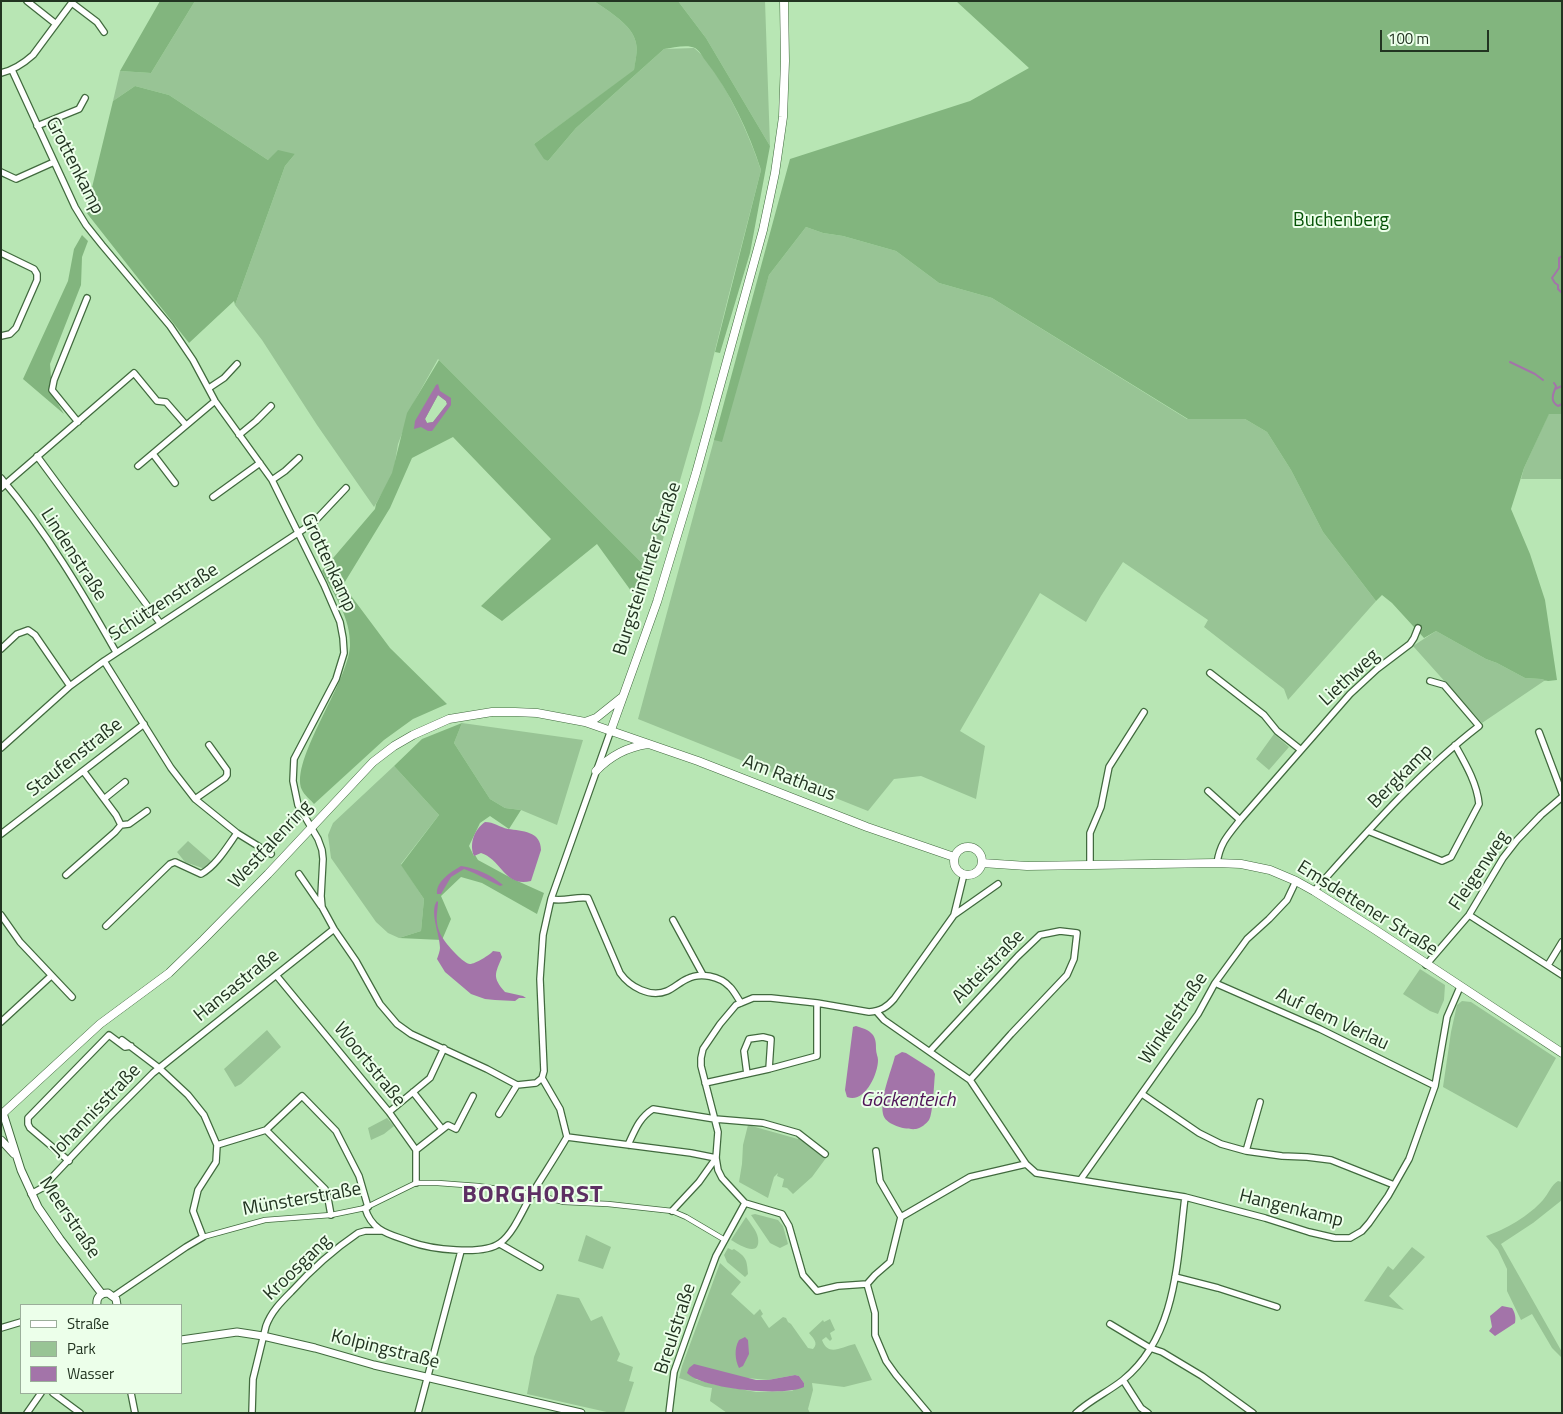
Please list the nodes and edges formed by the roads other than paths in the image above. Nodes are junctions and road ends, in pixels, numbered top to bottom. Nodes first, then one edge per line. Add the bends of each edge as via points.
1 (27, 1) edge
2 (784, 1) edge
3 (73, 2) edge
4 (56, 24) junction
5 (104, 32) dead end
6 (12, 70) junction
7 (1, 73) edge
8 (85, 98) dead end
9 (37, 126) junction
10 (54, 162) junction
11 (1, 172) edge
12 (1, 253) edge
13 (87, 298) dead end
14 (1, 336) edge
15 (237, 364) dead end
16 (209, 388) junction
17 (215, 401) junction
18 (271, 406) dead end
19 (78, 422) junction
20 (186, 425) junction
21 (239, 435) junction
22 (153, 454) junction
23 (37, 456) junction
24 (299, 458) dead end
25 (260, 463) junction
26 (138, 466) dead end
27 (272, 480) junction
28 (3, 483) edge
29 (175, 483) dead end
30 (346, 488) dead end
31 (213, 497) dead end
32 (298, 532) junction
33 (160, 623) junction
34 (1418, 628) dead end
35 (1, 649) edge
36 (116, 652) junction
37 (104, 661) junction
38 (1210, 673) dead end
39 (1430, 681) dead end
40 (70, 686) junction
41 (622, 697) junction
42 (1144, 712) dead end
43 (586, 722) junction
44 (144, 724) junction
45 (611, 730) junction
46 (1539, 732) dead end
47 (209, 744) dead end
48 (650, 744) junction
49 (1455, 745) junction
50 (1, 748) edge
51 (1301, 750) junction
52 (596, 771) junction
53 (84, 772) junction
54 (125, 782) dead end
55 (1208, 791) dead end
56 (1562, 795) edge
57 (195, 799) junction
58 (104, 800) junction
59 (147, 811) dead end
60 (1240, 820) junction
61 (121, 825) junction
62 (311, 828) junction
63 (1368, 831) junction
64 (237, 833) junction
65 (1, 834) edge
66 (271, 854) dead end
67 (954, 857) junction
68 (982, 863) junction
69 (1218, 863) junction
70 (1090, 865) junction
71 (66, 874) dead end
72 (299, 874) dead end
73 (964, 874) junction
74 (1296, 881) junction
75 (998, 884) dead end
76 (1314, 891) junction
77 (551, 899) junction
78 (322, 908) junction
79 (1, 915) edge
80 (954, 915) junction
81 (1470, 915) junction
82 (673, 920) dead end
83 (106, 926) dead end
84 (334, 929) junction
85 (1562, 942) edge
86 (1426, 965) junction
87 (1548, 965) junction
88 (276, 975) junction
89 (703, 975) junction
90 (1562, 975) edge
91 (51, 976) junction
92 (1215, 983) junction
93 (1460, 987) junction
94 (72, 997) dead end
95 (741, 1003) junction
96 (817, 1003) junction
97 (877, 1012) junction
98 (1, 1022) edge
99 (122, 1040) dead end
100 (131, 1046) junction
101 (444, 1048) junction
102 (930, 1051) junction
103 (1562, 1053) edge
104 (159, 1068) junction
105 (769, 1069) junction
106 (747, 1074) junction
107 (542, 1078) junction
108 (970, 1080) junction
109 (705, 1083) junction
110 (517, 1085) junction
111 (1435, 1086) junction
112 (413, 1092) junction
113 (1142, 1094) junction
114 (473, 1096) dead end
115 (1260, 1102) dead end
116 (389, 1112) junction
117 (2, 1113) edge
118 (499, 1114) dead end
119 (715, 1118) junction
120 (266, 1130) junction
121 (442, 1130) junction
122 (566, 1137) junction
123 (1, 1140) edge
124 (217, 1145) junction
125 (628, 1145) junction
126 (416, 1150) junction
127 (1246, 1151) junction
128 (876, 1152) dead end
129 (825, 1154) dead end
130 (16, 1156) junction
131 (716, 1158) junction
132 (69, 1161) junction
133 (1026, 1164) junction
134 (1082, 1179) junction
135 (416, 1183) junction
136 (1394, 1185) junction
137 (32, 1194) junction
138 (532, 1194) junction
139 (1185, 1197) junction
140 (745, 1203) junction
141 (366, 1208) junction
142 (672, 1211) junction
143 (331, 1214) junction
144 (901, 1217) junction
145 (382, 1231) junction
146 (203, 1237) junction
147 (726, 1240) junction
148 (500, 1244) junction
149 (461, 1251) junction
150 (540, 1267) dead end
151 (1174, 1277) junction
152 (867, 1284) junction
153 (102, 1294) junction
154 (114, 1296) junction
155 (97, 1304) edge
156 (117, 1304) edge
157 (1277, 1307) dead end
158 (20, 1322) edge
159 (1110, 1324) dead end
160 (1, 1328) edge
161 (263, 1336) junction
162 (182, 1340) edge
163 (1150, 1348) junction
164 (427, 1378) junction
165 (1123, 1380) junction
166 (40, 1394) edge
167 (54, 1394) edge
168 (131, 1394) edge
169 (1140, 1411) edge
170 (27, 1413) edge
171 (80, 1413) edge
172 (136, 1413) edge
173 (252, 1413) edge
174 (418, 1413) edge
175 (581, 1413) edge
176 (669, 1413) edge
177 (928, 1413) edge
178 (1076, 1413) edge
179 (1148, 1413) edge
180 (1253, 1413) edge

1 - 4 street
2 - 41 main road, Burgsteinfurter Straße via 783,117 763,230 696,473 657,602
3 - 4 street
3 - 5 street
4 - 6 street via 33,55
6 - 7 street
6 - 9 street, Grottenkamp
8 - 9 street via 79,108
9 - 10 street, Grottenkamp
10 - 11 street via 16,179
10 - 16 street, Grottenkamp via 86,225 170,326
12 - 14 street via 34,269 37,274 16,328
13 - 19 street via 52,390
15 - 16 street
16 - 17 street, Grottenkamp
17 - 20 street
17 - 21 street, Grottenkamp
18 - 21 street
19 - 20 street via 134,374 157,401 166,402
19 - 23 street
20 - 22 street
21 - 25 street, Grottenkamp
22 - 26 street
22 - 29 street
23 - 28 street
23 - 33 street
24 - 27 street
25 - 27 street, Grottenkamp
25 - 31 street
27 - 32 street, Grottenkamp
28 - 36 street, Lindenstraße via 56,551
30 - 32 street, Schützenstraße via 313,523
32 - 33 street, Schützenstraße
32 - 62 street, Grottenkamp via 340,622 344,652 336,679 294,760 293,781 298,805
33 - 36 street, Schützenstraße
34 - 51 street, Liethweg via 1410,644 1350,694
35 - 40 street via 17,634 28,630 35,635
36 - 37 street, Schützenstraße
37 - 40 street, Schützenstraße
37 - 44 street
38 - 51 street via 1264,715
39 - 49 street, Bergkamp via 1444,685 1479,726
40 - 50 street, Schützenstraße
41 - 43 main road
41 - 45 main road, Burgsteinfurter Straße
42 - 70 street via 1109,767 1101,807 1090,833
43 - 45 main road, Westfalenring
43 - 62 main road, Westfalenring via 515,712 449,719 413,735 380,757
44 - 53 street, Staufenstraße
44 - 57 street
45 - 48 main road, Am Rathaus
45 - 52 street, Burgsteinfurter Straße
46 - 56 street
47 - 57 street via 227,770 227,775
48 - 52 main road via 621,751
48 - 67 main road, Am Rathaus
49 - 63 street, Bergkamp
49 - 63 street, Bergkamp via 1473,781 1479,804 1451,857 1442,861
51 - 60 street, Liethweg
52 - 77 street, Burgsteinfurter Straße
53 - 58 street
53 - 65 street, Staufenstraße
54 - 58 street
55 - 60 street
56 - 81 street, Fleigenweg via 1503,858
57 - 64 street
58 - 61 street
59 - 61 street via 129,824
60 - 69 street, Liethweg via 1219,851
61 - 71 street
62 - 78 street, Grottenkamp via 320,844 323,859
62 - 117 main road, Westfalenring via 169,973 100,1024
63 - 76 street, Bergkamp
64 - 66 street
64 - 83 street via 207,871 201,874 175,862 170,864
67 - 68 main road via 961,849 972,847 980,853
67 - 73 main road via 956,868
68 - 70 main road, Emsdettener Straße
68 - 73 main road via 975,873
69 - 70 main road, Emsdettener Straße
69 - 74 main road, Emsdettener Straße via 1270,870
72 - 78 street
73 - 80 street
74 - 76 main road, Emsdettener Straße
74 - 92 street, Winkelstraße via 1287,900 1247,939
75 - 80 street
76 - 86 main road, Emsdettener Straße
77 - 89 street via 588,898 620,973 638,989 653,993 667,991 687,979
77 - 107 street, Burgsteinfurter Straße via 543,935 540,979
78 - 84 street
79 - 91 street
80 - 97 street via 894,999
81 - 86 street, Fleigenweg
81 - 87 street
82 - 89 street
84 - 88 street, Hansastraße
84 - 101 street via 380,1004 397,1024 411,1034
85 - 87 street
86 - 93 main road, Emsdettener Straße
87 - 90 street
88 - 104 street, Hansastraße
88 - 116 street, Woortstraße
89 - 95 street via 729,985
91 - 94 street
91 - 98 street
92 - 111 street, Auf dem Verlau via 1320,1029
92 - 113 street, Winkelstraße via 1198,1014
93 - 103 main road, Emsdettener Straße
93 - 111 street, Hangenkamp via 1446,1017
95 - 96 street via 753,998
95 - 109 street via 730,1011 703,1049 701,1066
96 - 97 street
96 - 105 street via 817,1056
97 - 102 street
99 - 100 street
100 - 104 street
100 - 132 street via 125,1047 109,1035 28,1118 30,1128
101 - 110 street
101 - 112 street via 430,1078
102 - 108 street
102 - 108 street, Abteistraße via 1040,935 1060,931 1077,934 1074,959 1067,976
104 - 124 street via 204,1115
104 - 132 street, Johannisstraße
105 - 106 street
105 - 106 street via 771,1039 749,1039 744,1051
106 - 109 street
107 - 110 street via 536,1083
107 - 122 street via 560,1109
108 - 133 street
109 - 119 street
110 - 118 street
111 - 136 street, Hangenkamp via 1409,1159
112 - 116 street
112 - 121 street
113 - 127 street via 1199,1133
113 - 134 street, Winkelstraße
114 - 121 street via 456,1130 448,1125
115 - 127 street
116 - 126 street, Woortstraße
117 - 130 street, Meerstraße
119 - 125 street via 653,1109 639,1122
119 - 129 street via 762,1123 798,1134
119 - 131 street via 718,1132
120 - 124 street
120 - 141 street via 302,1096 336,1131 359,1176
120 - 143 street via 325,1189
121 - 126 street
122 - 125 street
122 - 138 street
123 - 130 street, Meerstraße
124 - 146 street via 216,1162 198,1190 193,1211
125 - 131 street
126 - 135 street
127 - 136 street via 1331,1160
128 - 144 street via 880,1181
130 - 137 street, Meerstraße
131 - 140 street via 722,1178
131 - 142 street via 700,1182
132 - 137 street, Johannisstraße
133 - 134 street, Hangenkamp via 1036,1172
133 - 144 street via 970,1177
134 - 139 street, Hangenkamp
135 - 138 street, Münsterstraße via 478,1186
135 - 141 street, Münsterstraße
136 - 139 street, Hangenkamp via 1362,1231 1344,1239
137 - 153 street, Meerstraße via 50,1226
138 - 142 street, Münsterstraße via 564,1202
138 - 148 street via 521,1216
139 - 151 street
140 - 147 street, Breulstraße
140 - 152 street via 782,1214 789,1226 803,1275 817,1291
141 - 143 street, Münsterstraße
141 - 145 street via 372,1224
142 - 147 street, Münsterstraße
143 - 146 street, Münsterstraße via 265,1220
144 - 152 street via 890,1262
145 - 149 street via 418,1245
145 - 161 street, Kroosgang via 358,1233 320,1262 278,1305
146 - 154 street, Münsterstraße
147 - 176 street, Breulstraße via 716,1256 674,1372
148 - 149 street via 481,1250
148 - 150 street
149 - 164 street
151 - 157 street
151 - 163 street via 1167,1313
152 - 177 street via 875,1313 876,1335 886,1361
153 - 154 street
153 - 155 street
154 - 156 street
158 - 160 street
159 - 163 street
161 - 162 street, Kolpingstraße via 237,1332
161 - 164 street, Kolpingstraße
161 - 173 street, Kroosgang via 253,1379
163 - 165 street
163 - 180 street via 1202,1376
164 - 174 street
164 - 175 street, Kolpingstraße
165 - 169 street
165 - 178 street
166 - 170 street
167 - 171 street
168 - 172 street
169 - 179 street

